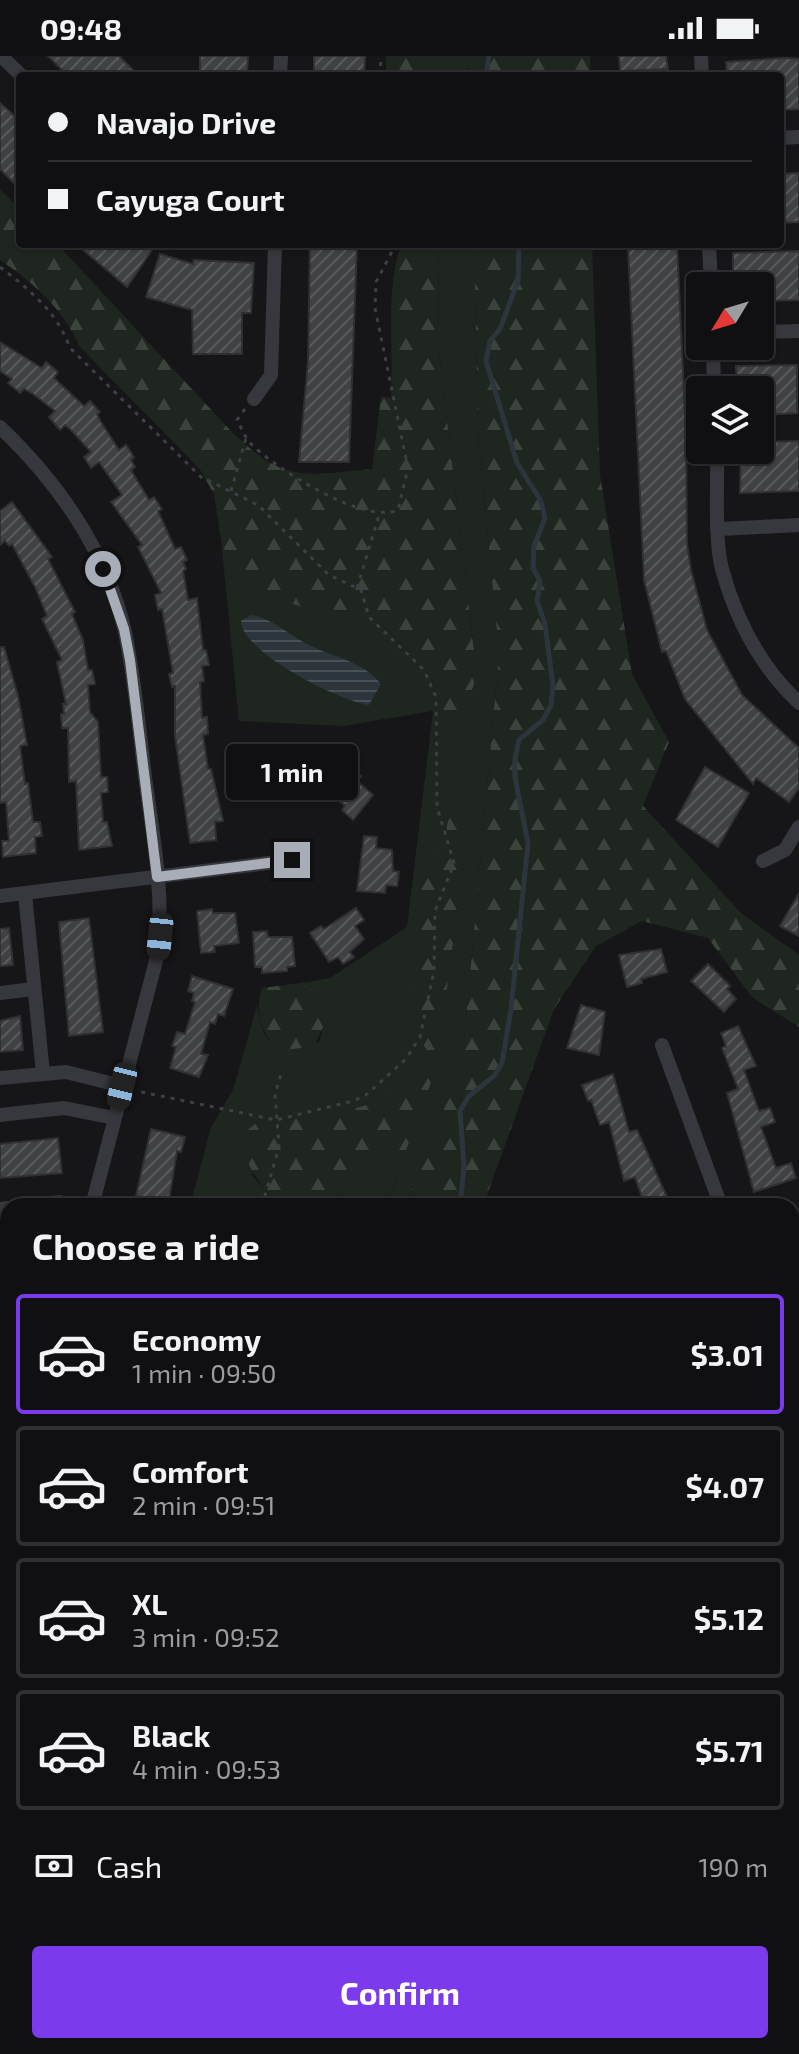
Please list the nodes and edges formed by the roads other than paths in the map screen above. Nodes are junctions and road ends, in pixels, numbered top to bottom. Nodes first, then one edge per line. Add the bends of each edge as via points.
1 (1, 56) edge
2 (18, 72) edge
3 (275, 248) edge
4 (709, 248) edge
5 (710, 272) edge
6 (799, 331) edge
7 (774, 332) edge
8 (254, 399) road end
9 (0, 427) edge
10 (718, 464) edge
11 (799, 525) edge
12 (720, 529) junction
13 (799, 703) edge
14 (799, 827) edge
15 (292, 860) dead end
16 (763, 861) dead end
17 (157, 877) junction
18 (25, 894) junction
19 (0, 896) edge
20 (33, 989) junction
21 (0, 993) edge
22 (662, 1045) dead end
23 (43, 1073) junction
24 (0, 1078) edge
25 (122, 1086) junction
26 (0, 1115) edge
27 (114, 1118) junction
28 (94, 1198) edge
29 (718, 1198) edge

1 - 2 street
3 - 8 street via 271,375
4 - 5 street
6 - 7 street
9 - 17 street via 33,458 68,504 112,590 130,660
10 - 12 street
11 - 12 street
12 - 13 street via 721,566 750,641 778,683
14 - 16 street via 785,850
15 - 17 street
17 - 18 street
17 - 25 street via 158,953
18 - 19 street
18 - 20 street
20 - 21 street
20 - 23 street
22 - 29 street
23 - 24 street
23 - 25 street via 66,1072
25 - 27 street
26 - 27 street via 64,1108
27 - 28 street

